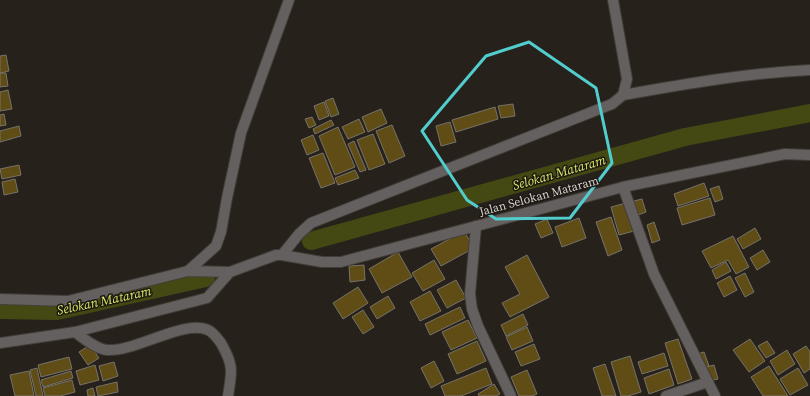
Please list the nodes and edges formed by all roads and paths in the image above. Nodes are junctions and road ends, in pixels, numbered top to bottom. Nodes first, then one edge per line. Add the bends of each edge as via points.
1 (290, 0) edge
2 (613, 0) edge
3 (810, 70) edge
4 (623, 95) junction
5 (810, 155) edge
6 (622, 188) junction
7 (476, 226) junction
8 (279, 255) junction
9 (188, 271) junction
10 (233, 271) junction
11 (0, 299) edge
12 (74, 332) junction
13 (0, 344) edge
14 (708, 382) junction
15 (228, 396) edge
16 (512, 396) edge
17 (666, 396) edge
18 (715, 396) edge

1 - 9 street via 242,133 216,246
2 - 4 street via 627,79
3 - 4 street via 775,71 720,78
4 - 8 street via 612,104 311,223
5 - 6 street, Jalan Selokan Mataram via 785,154
6 - 7 street, Jalan Selokan Mataram
6 - 14 street via 654,274
7 - 8 street, Jalan Selokan Mataram via 341,262 322,262
7 - 16 street via 470,294 472,309
8 - 10 street
9 - 10 street
9 - 11 street via 68,301
10 - 12 street via 208,298
12 - 13 street
12 - 15 street via 106,350 144,343 189,328 209,330 219,340 230,362
14 - 17 street
14 - 18 street

